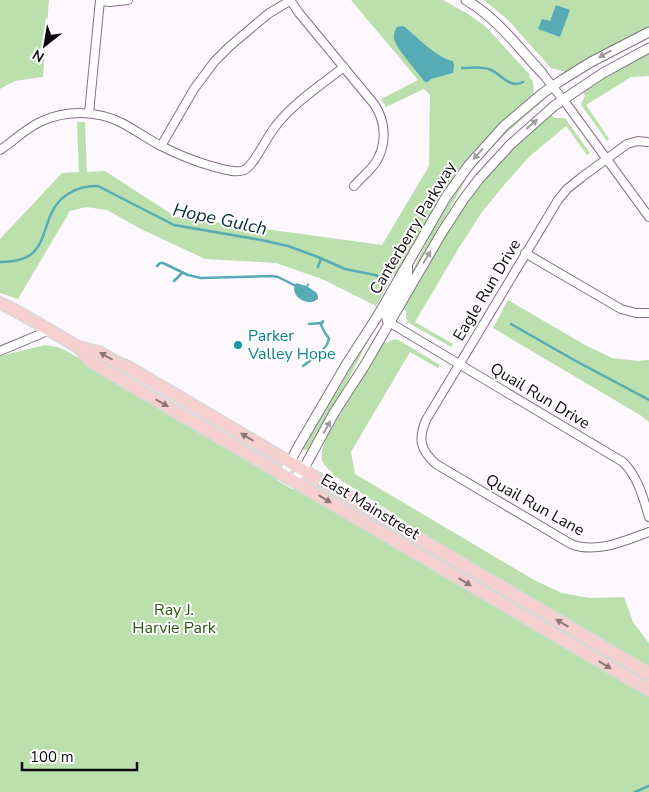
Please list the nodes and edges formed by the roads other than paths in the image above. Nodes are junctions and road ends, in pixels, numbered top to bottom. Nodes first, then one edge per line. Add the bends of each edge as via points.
1 (100, 0) edge
2 (128, 0) edge
3 (290, 0) edge
4 (466, 0) edge
5 (649, 32) edge
6 (649, 48) edge
7 (344, 66) junction
8 (542, 73) joint
9 (552, 86) junction
10 (563, 99) junction
11 (89, 113) junction
12 (646, 142) dead end
13 (161, 146) junction
14 (0, 150) edge
15 (607, 159) junction
16 (354, 186) dead end
17 (649, 217) edge
18 (525, 253) junction
19 (408, 265) junction
20 (0, 303) edge
21 (649, 313) edge
22 (390, 323) junction
23 (50, 330) junction
24 (78, 347) junction
25 (0, 352) edge
26 (459, 364) junction
27 (417, 446) joint
28 (289, 462) junction
29 (303, 470) junction
30 (288, 478) junction
31 (649, 518) edge
32 (649, 532) edge
33 (649, 674) edge
34 (649, 690) edge

1 - 2 street
1 - 11 street
3 - 7 street
3 - 13 street via 268,14 214,62 194,89
4 - 8 street via 495,22
5 -> 9 street, Canterberry Parkway
6 - 10 street, Canterberry Parkway
7 - 13 street via 278,122 247,173 210,165
7 - 16 street via 376,107 383,126 378,157
8 - 9 street
9 - 10 street
9 -> 19 street, Canterberry Parkway via 504,126 468,165
10 - 15 street
22 -> 10 street, Canterberry Parkway via 448,222 474,184 510,145
11 - 13 street via 116,121
11 - 14 street via 47,119
12 - 15 street, Eagle Run Drive via 631,142
15 - 17 street
15 - 18 street, Eagle Run Drive via 573,184 558,200
18 - 21 street via 621,309
18 - 26 street, Eagle Run Drive
19 - 22 street via 408,278 386,316
19 - 28 street, Canterberry Parkway
20 - 23 main road, East Mainstreet
22 - 26 street, Quail Run Drive
29 -> 22 street, Canterberry Parkway
23 - 24 main road, East Mainstreet
23 - 25 street
28 -> 24 main road, East Mainstreet via 130,368 99,352
24 -> 30 main road, East Mainstreet via 92,362
26 - 27 street, Eagle Run Drive via 426,420
26 - 31 street, Quail Run Drive via 623,462 636,479
27 - 32 street, Quail Run Lane via 436,464 571,544 582,548 601,547
28 - 29 main road, East Mainstreet
28 - 30 street, Canterberry Parkway
29 - 30 street, Canterberry Parkway
33 -> 29 main road, East Mainstreet
30 -> 34 main road, East Mainstreet

